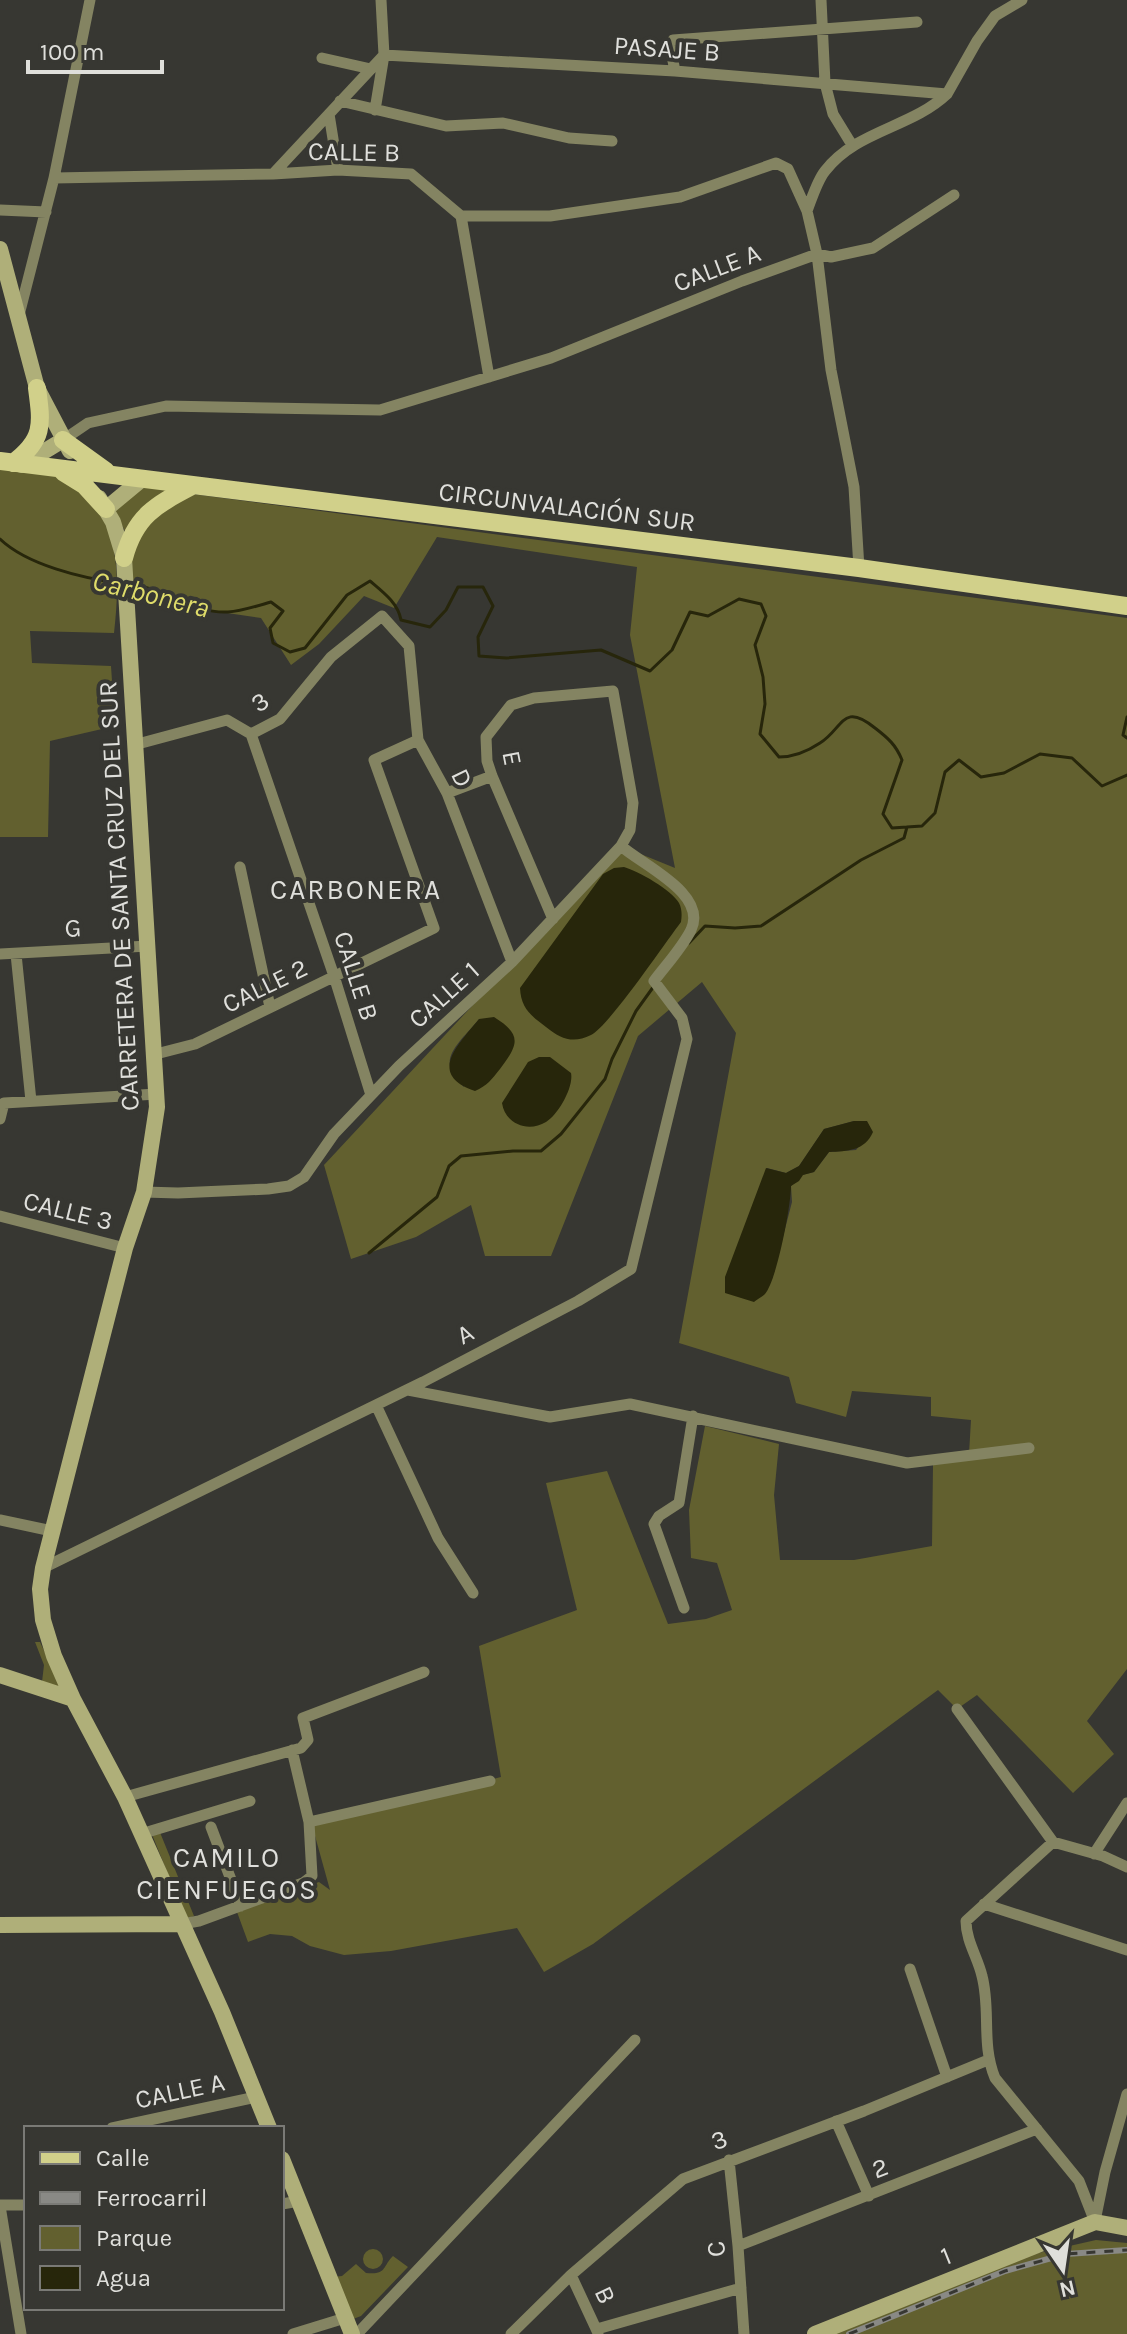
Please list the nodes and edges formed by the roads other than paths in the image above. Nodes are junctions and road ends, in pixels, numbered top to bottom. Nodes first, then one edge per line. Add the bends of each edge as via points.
1 (90, 0) edge
2 (381, 0) edge
3 (821, 0) edge
4 (1022, 0) edge
5 (917, 22) dead end
6 (823, 30) junction
7 (384, 55) junction
8 (322, 58) dead end
9 (371, 69) junction
10 (675, 71) junction
11 (825, 83) junction
12 (947, 94) junction
13 (340, 101) junction
14 (375, 110) junction
15 (329, 114) junction
16 (612, 141) dead end
17 (852, 145) junction
18 (338, 170) junction
19 (273, 174) junction
20 (54, 178) junction
21 (954, 195) dead end
22 (0, 210) edge
23 (807, 211) junction
24 (46, 212) junction
25 (461, 216) junction
26 (0, 249) edge
27 (817, 254) junction
28 (5, 297) edge
29 (18, 321) junction
30 (489, 377) junction
31 (37, 388) junction
32 (63, 440) junction
33 (12, 463) edge
34 (57, 469) junction
35 (84, 472) junction
36 (112, 475) junction
37 (142, 479) junction
38 (192, 486) junction
39 (106, 509) junction
40 (859, 568) junction
41 (125, 575) junction
42 (1127, 606) edge
43 (382, 616) joint
44 (613, 691) joint
45 (251, 734) junction
46 (418, 740) junction
47 (134, 745) junction
48 (492, 776) junction
49 (447, 793) junction
50 (621, 846) junction
51 (240, 867) dead end
52 (553, 919) junction
53 (148, 946) junction
54 (0, 954) edge
55 (16, 954) junction
56 (512, 962) junction
57 (334, 976) junction
58 (270, 1007) junction
59 (156, 1054) junction
60 (157, 1094) junction
61 (371, 1095) junction
62 (31, 1101) junction
63 (0, 1119) edge
64 (144, 1192) junction
65 (0, 1216) edge
66 (125, 1248) junction
67 (407, 1390) junction
68 (376, 1405) junction
69 (693, 1416) junction
70 (1029, 1448) dead end
71 (0, 1520) edge
72 (52, 1531) junction
73 (43, 1568) junction
74 (473, 1593) dead end
75 (684, 1608) dead end
76 (424, 1672) dead end
77 (0, 1675) edge
78 (73, 1699) junction
79 (957, 1709) dead end
80 (292, 1750) junction
81 (490, 1781) dead end
82 (125, 1797) junction
83 (250, 1801) dead end
84 (1127, 1803) edge
85 (309, 1822) junction
86 (211, 1827) dead end
87 (141, 1834) junction
88 (1053, 1842) junction
89 (1094, 1854) junction
90 (1127, 1867) edge
91 (984, 1904) junction
92 (241, 1906) junction
93 (182, 1924) junction
94 (0, 1925) edge
95 (1127, 1950) edge
96 (910, 1969) dead end
97 (635, 2040) dead end
98 (988, 2060) junction
99 (947, 2077) junction
100 (1127, 2094) edge
101 (256, 2097) junction
102 (836, 2121) junction
103 (121, 2126) edge
104 (268, 2126) edge
105 (1037, 2129) junction
106 (729, 2160) junction
107 (284, 2170) edge
108 (869, 2196) junction
109 (290, 2202) edge
110 (24, 2205) edge
111 (0, 2206) edge
112 (1095, 2222) junction
113 (1127, 2228) edge
114 (738, 2246) junction
115 (571, 2275) junction
116 (741, 2288) junction
117 (13, 2295) junction
118 (0, 2296) edge
119 (345, 2318) junction
120 (598, 2331) edge
121 (21, 2334) edge
122 (293, 2334) edge
123 (354, 2334) edge
124 (511, 2334) edge
125 (744, 2334) edge
126 (815, 2334) edge

1 - 20 street
2 - 7 street
3 - 6 street
4 - 12 street via 995,16
5 - 6 street
6 - 10 street via 673,40
6 - 11 street
7 - 9 street
7 - 10 street, PASAJE B
7 - 14 street
8 - 9 street
9 - 13 street
10 - 11 street, PASAJE B
11 - 12 street, PASAJE B
11 - 17 street via 833,114
12 - 17 street via 921,114
13 - 14 street
13 - 15 street
14 - 16 street via 446,126 503,123 569,138
15 - 18 street
15 - 19 street
17 - 23 street via 824,172
18 - 19 street, CALLE B
18 - 25 street, CALLE B via 411,174
19 - 20 street, CALLE B
20 - 24 street
21 - 27 street, CALLE A via 873,248 831,257
22 - 24 street
23 - 25 street via 788,169 776,163 680,197 624,207 550,216
23 - 27 street
24 - 29 street
25 - 30 street
26 - 28 main road, CARRETERA DE SANTA CRUZ DEL SUR
27 - 30 street, CALLE A
27 - 40 street via 831,370 854,487
28 - 29 main road, CARRETERA DE SANTA CRUZ DEL SUR
29 - 31 main road, CARRETERA DE SANTA CRUZ DEL SUR
30 - 32 street, CALLE A via 380,410 166,406 88,423
31 - 32 main road, CARRETERA DE SANTA CRUZ DEL SUR
31 - 33 main road via 38,435 32,449
32 - 33 main road
32 - 35 main road, CARRETERA DE SANTA CRUZ DEL SUR
32 - 36 main road
33 - 34 main road, CIRCUNVALACIÓN SUR
34 - 35 main road, CIRCUNVALACIÓN SUR
34 - 39 main road via 84,485
35 - 36 main road, CIRCUNVALACIÓN SUR
35 - 39 main road, CARRETERA DE SANTA CRUZ DEL SUR
36 - 37 main road, CIRCUNVALACIÓN SUR
37 - 38 main road, CIRCUNVALACIÓN SUR
37 - 39 main road
38 - 40 main road, CIRCUNVALACIÓN SUR
38 - 41 main road via 147,513 129,538
39 - 41 main road, CARRETERA DE SANTA CRUZ DEL SUR
40 - 42 main road, CIRCUNVALACIÓN SUR
41 - 47 main road, CARRETERA DE SANTA CRUZ DEL SUR
43 - 45 street, 3 via 331,657 280,719
43 - 46 street, D via 409,646
44 - 48 street, E via 511,705 486,737
44 - 50 street, CALLE 1 via 633,803 630,830
45 - 47 street, 3 via 227,720
45 - 57 street, CALLE B
46 - 49 street, D
46 - 57 street, CALLE 2 via 374,760 434,928
47 - 53 main road, CARRETERA DE SANTA CRUZ DEL SUR
48 - 49 street
48 - 52 street, E
49 - 56 street, D
50 - 52 street, CALLE 1
50 - 67 street, A via 679,888 695,920 654,981 682,1018 687,1039 631,1269
51 - 58 street
52 - 56 street, CALLE 1
53 - 55 street, G
53 - 59 main road, CARRETERA DE SANTA CRUZ DEL SUR
54 - 55 street, G
55 - 62 street
56 - 61 street, CALLE 1
57 - 58 street, CALLE 2
57 - 61 street, CALLE B
58 - 59 street, CALLE 2 via 195,1044
59 - 60 main road, CARRETERA DE SANTA CRUZ DEL SUR
60 - 62 street
60 - 64 main road, CARRETERA DE SANTA CRUZ DEL SUR
61 - 64 street, CALLE 1 via 304,1177 289,1186
62 - 63 street via 4,1103
64 - 66 main road, CARRETERA DE SANTA CRUZ DEL SUR
65 - 66 street, CALLE 3
66 - 72 main road, CARRETERA DE SANTA CRUZ DEL SUR
67 - 68 street, A
67 - 69 street via 550,1417 630,1404
68 - 73 street, A
68 - 74 street via 438,1538
69 - 70 street via 907,1463
69 - 75 street via 679,1503 654,1524
71 - 72 street
72 - 73 main road, CARRETERA DE SANTA CRUZ DEL SUR
73 - 78 main road, CARRETERA DE SANTA CRUZ DEL SUR via 43,1620
76 - 80 street via 303,1718 307,1745
77 - 78 main road
78 - 82 main road, CARRETERA DE SANTA CRUZ DEL SUR
79 - 88 street
80 - 82 street
80 - 85 street
81 - 85 street
82 - 87 main road, CARRETERA DE SANTA CRUZ DEL SUR
83 - 87 street
84 - 89 street
85 - 92 street via 312,1876
86 - 92 street
87 - 93 main road, CARRETERA DE SANTA CRUZ DEL SUR
88 - 89 street
88 - 91 street
89 - 90 street
91 - 95 street
91 - 98 street via 966,1921 966,1931 983,1978
92 - 93 street
93 - 94 main road
93 - 101 main road, CARRETERA DE SANTA CRUZ DEL SUR
96 - 99 street
97 - 123 street
98 - 99 street, 3
98 - 105 street via 995,2078
99 - 102 street, 3
100 - 112 street
101 - 103 street, CALLE A
101 - 104 main road, CARRETERA DE SANTA CRUZ DEL SUR
102 - 106 street, 3
102 - 108 street
105 - 108 street, 2
105 - 112 street via 1079,2181
106 - 114 street, C
106 - 115 street, 3 via 683,2179
107 - 109 main road
108 - 114 street, 2
109 - 119 main road
110 - 111 street
111 - 117 street
112 - 113 main road
112 - 126 main road, 1
114 - 116 street, C
115 - 120 street, B
115 - 124 street, 3
116 - 120 street
116 - 125 street, C
117 - 118 street
117 - 121 street
119 - 122 street
119 - 123 main road

